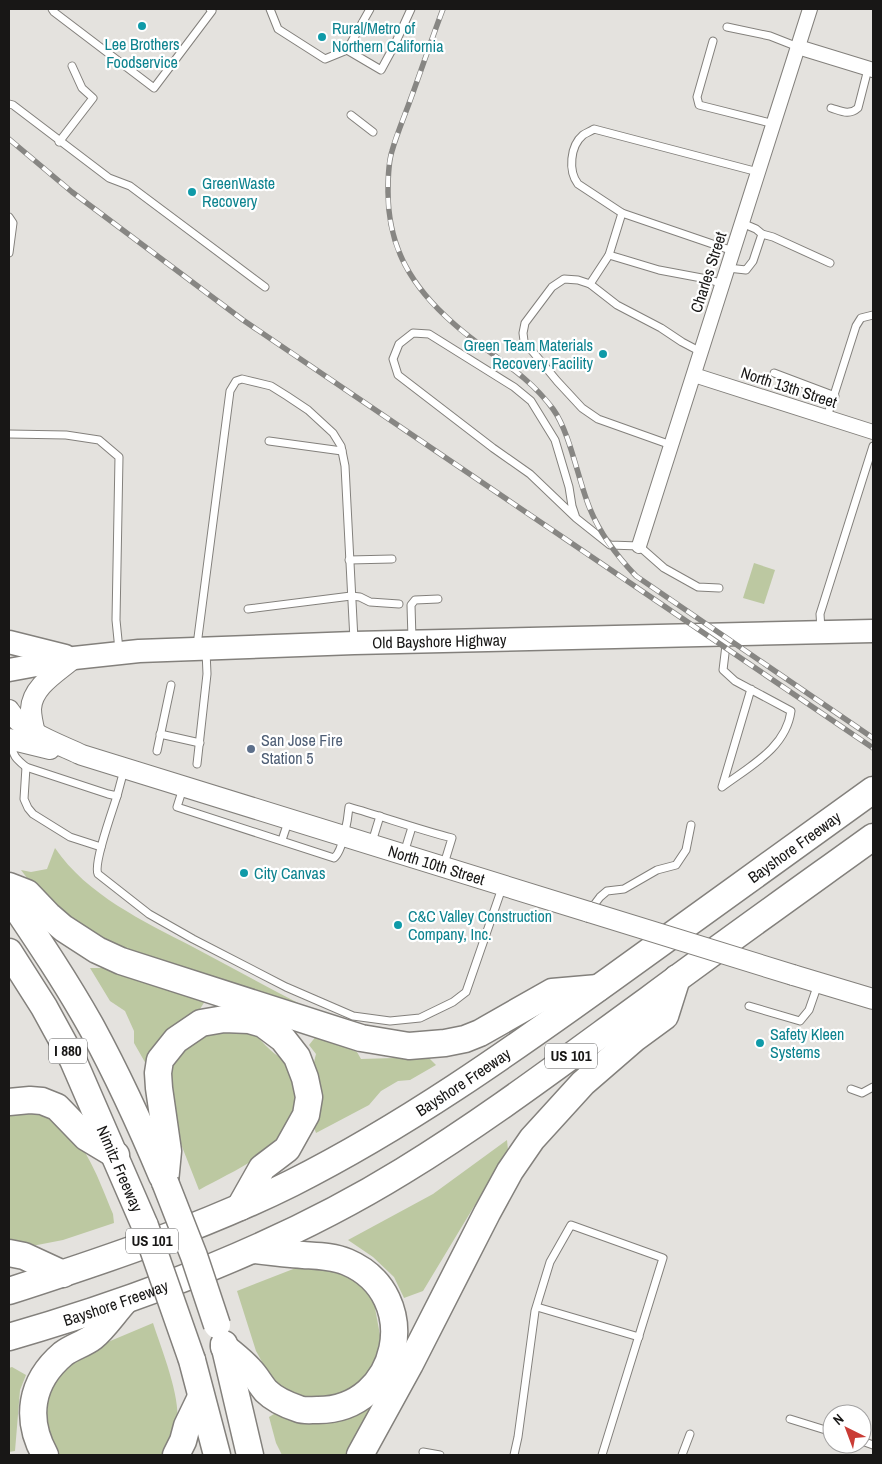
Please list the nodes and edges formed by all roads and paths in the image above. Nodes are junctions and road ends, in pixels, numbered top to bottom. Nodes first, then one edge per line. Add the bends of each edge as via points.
1 (52, 9) edge
2 (210, 9) edge
3 (270, 9) edge
4 (370, 9) edge
5 (411, 9) edge
6 (810, 9) edge
7 (727, 27) dead end
8 (713, 41) dead end
9 (798, 47) junction
10 (347, 50) junction
11 (72, 66) dead end
12 (871, 69) edge
13 (9, 104) edge
14 (831, 108) dead end
15 (351, 115) dead end
16 (774, 124) junction
17 (373, 132) dead end
18 (59, 142) junction
19 (758, 172) junction
20 (622, 213) junction
21 (9, 216) edge
22 (742, 223) junction
23 (762, 234) junction
24 (733, 251) junction
25 (9, 253) edge
26 (609, 255) junction
27 (830, 263) dead end
28 (728, 268) junction
29 (590, 284) junction
30 (723, 284) junction
31 (265, 286) dead end
32 (873, 315) edge
33 (701, 352) junction
34 (774, 373) dead end
35 (694, 375) junction
36 (835, 396) junction
37 (827, 417) junction
38 (873, 432) edge
39 (9, 434) edge
40 (268, 441) dead end
41 (671, 445) junction
42 (873, 446) edge
43 (342, 451) junction
44 (576, 518) junction
45 (639, 546) junction
46 (392, 559) dead end
47 (349, 560) junction
48 (719, 588) dead end
49 (351, 596) junction
50 (438, 599) dead end
51 (399, 604) dead end
52 (248, 609) dead end
53 (873, 631) edge
54 (821, 632) junction
55 (727, 634) junction
56 (9, 642) edge
57 (412, 642) junction
58 (354, 643) junction
59 (202, 648) junction
60 (119, 653) junction
61 (74, 658) junction
62 (9, 670) edge
63 (171, 685) dead end
64 (751, 689) junction
65 (9, 710) edge
66 (35, 733) junction
67 (160, 734) junction
68 (10, 739) edge
69 (200, 743) junction
70 (156, 752) dead end
71 (82, 755) junction
72 (197, 764) dead end
73 (26, 767) junction
74 (125, 768) junction
75 (183, 786) junction
76 (873, 790) edge
77 (117, 796) junction
78 (380, 816) junction
79 (289, 820) junction
80 (691, 825) dead end
81 (412, 827) junction
82 (343, 836) junction
83 (873, 838) edge
84 (282, 840) junction
85 (371, 845) junction
86 (101, 847) junction
87 (403, 855) junction
88 (443, 867) junction
89 (503, 885) junction
90 (9, 886) edge
91 (9, 896) edge
92 (589, 912) junction
93 (9, 952) edge
94 (677, 978) junction
95 (819, 982) junction
96 (598, 988) junction
97 (873, 999) edge
98 (749, 1006) dead end
99 (873, 1087) edge
100 (852, 1089) dead end
101 (9, 1102) edge
102 (161, 1153) junction
103 (116, 1155) junction
104 (240, 1207) junction
105 (252, 1250) junction
106 (9, 1253) edge
107 (63, 1274) junction
108 (9, 1291) edge
109 (126, 1300) junction
110 (537, 1307) junction
111 (9, 1337) edge
112 (639, 1337) junction
113 (224, 1347) junction
114 (201, 1398) junction
115 (790, 1419) dead end
116 (822, 1429) edge
117 (690, 1434) dead end
118 (423, 1452) dead end
119 (45, 1455) edge
120 (176, 1455) edge
121 (217, 1455) edge
122 (250, 1455) edge
123 (360, 1455) edge
124 (440, 1455) edge
125 (514, 1455) edge
126 (602, 1455) edge
127 (682, 1455) edge

1 - 2 lane via 154,88 212,11
3 - 10 lane via 278,29 325,59
4 - 10 lane
5 - 10 lane via 381,70
6 - 9 street, Charles Street
7 - 9 lane via 770,36
8 - 16 lane via 697,98 699,105
9 - 12 street
9 - 16 street, Charles Street
11 - 18 lane via 82,88 92,98
12 - 14 lane via 858,108 849,113
13 - 18 lane
15 - 17 lane
16 - 19 street, Charles Street
18 - 31 lane via 109,178 130,186
19 - 20 lane via 594,129 583,135 577,144 570,166 573,178
19 - 22 street, Charles Street
20 - 24 lane
20 - 26 lane
21 - 25 lane via 13,223
22 - 23 lane
22 - 24 street, Charles Street
23 - 27 lane
23 - 28 lane via 753,261 746,270
24 - 28 street, Charles Street
26 - 29 lane
26 - 30 lane
28 - 30 street, Charles Street
29 - 33 lane via 617,305
29 - 41 lane via 564,279 552,287 525,323 524,341 582,408 598,419
30 - 33 street, Charles Street
32 - 36 lane via 862,318 856,326
33 - 35 street, Charles Street
34 - 36 lane
35 - 37 street, North 13th Street
35 - 41 street, Charles Street
36 - 37 lane
37 - 38 street, North 13th Street
39 - 60 lane via 66,435 99,440 119,457 116,620
40 - 43 lane
41 - 45 street, Charles Street
42 - 54 lane via 820,614
43 - 47 lane
43 - 59 lane via 334,433 287,396 271,386 242,379 236,381 230,391 205,587
44 - 44 lane via 555,440 530,401 514,387 429,334 413,333 399,344 393,359 398,375 530,474
44 - 45 lane via 610,545
45 - 48 lane via 664,568 698,587
46 - 47 lane
47 - 49 lane
49 - 51 lane via 370,602
49 - 52 lane
49 - 58 lane
50 - 57 lane via 415,600 411,605
53 - 54 main road, Old Bayshore Highway
54 - 55 main road, Old Bayshore Highway
55 - 57 main road, Old Bayshore Highway
55 - 64 lane via 723,670
56 - 61 main road
57 - 58 main road, Old Bayshore Highway
58 - 59 main road, Old Bayshore Highway
59 - 60 main road, Old Bayshore Highway
59 - 69 lane via 208,674
60 - 61 main road, Old Bayshore Highway
61 - 62 main road, Old Bayshore Highway
61 - 66 main road via 37,689 31,711
63 - 67 lane
64 - 64 lane via 791,711 789,725 771,751 722,786
65 - 66 main road, North 10th Street
66 - 71 main road, North 10th Street
67 - 69 lane
67 - 70 lane
68 - 71 main road
68 - 73 lane via 15,758
69 - 72 lane
71 - 74 main road, North 10th Street
73 - 77 lane
73 - 86 lane via 24,799 28,808 70,837
74 - 75 main road, North 10th Street
74 - 77 lane
75 - 79 main road, North 10th Street
75 - 84 lane via 176,807
76 - 96 highway, Bayshore Freeway / US 101
77 - 86 lane
78 - 81 lane
78 - 82 lane via 349,807
78 - 85 lane
79 - 82 main road, North 10th Street
79 - 84 lane
80 - 92 lane via 686,850 676,865 657,870 624,889 607,891
81 - 87 lane
81 - 88 lane via 452,838
82 - 84 lane via 334,858
82 - 85 main road, North 10th Street
83 - 94 highway, Bayshore Freeway / US 101
85 - 87 main road, North 10th Street
86 - 89 lane via 98,874 149,914 286,987 353,1016 390,1021 420,1018 466,992
87 - 88 main road, North 10th Street
88 - 89 main road, North 10th Street
89 - 92 main road, North 10th Street
90 - 96 highway via 27,893 63,928 121,961 361,1038 409,1046 465,1039 552,992
91 - 102 highway, Nimitz Freeway / I 880 via 92,1029
92 - 95 main road, North 10th Street, bridge
93 - 103 highway, Nimitz Freeway / I 880 via 73,1060
94 - 105 highway, Bayshore Freeway / US 101 via 521,1092 402,1172
94 - 123 highway via 665,1016 583,1083 532,1139 510,1171
95 - 97 main road, North 10th Street
95 - 98 lane via 809,1010 800,1021
96 - 104 highway, Bayshore Freeway / US 101 via 432,1103 292,1183
99 - 100 lane via 862,1093
101 - 103 highway via 42,1100 57,1108 86,1137
102 - 104 highway via 158,1072 160,1060 168,1050 186,1032 202,1023 224,1019 249,1020 271,1028 297,1057 305,1078 306,1115 287,1149 262,1168
102 - 113 highway, bridge via 164,1182 194,1256
103 - 114 highway, Nimitz Freeway / I 880, bridge via 148,1234 192,1360
104 - 107 highway, Bayshore Freeway / US 101
105 - 109 highway, Bayshore Freeway / US 101
105 - 113 highway via 324,1256 346,1261 364,1270 390,1304 395,1324 393,1346 385,1369 369,1391 348,1405 326,1410 300,1410 281,1402
106 - 107 highway via 24,1256
107 - 108 highway, Bayshore Freeway / US 101
109 - 111 highway, Bayshore Freeway / US 101
109 - 119 highway via 93,1337 64,1354 46,1371 35,1396 33,1414 36,1440
110 - 112 lane
110 - 112 lane via 550,1262 571,1225 663,1258
110 - 125 lane
112 - 126 lane
113 - 122 highway
114 - 120 highway
114 - 121 highway, I 880
115 - 116 lane
117 - 127 lane
118 - 124 lane

